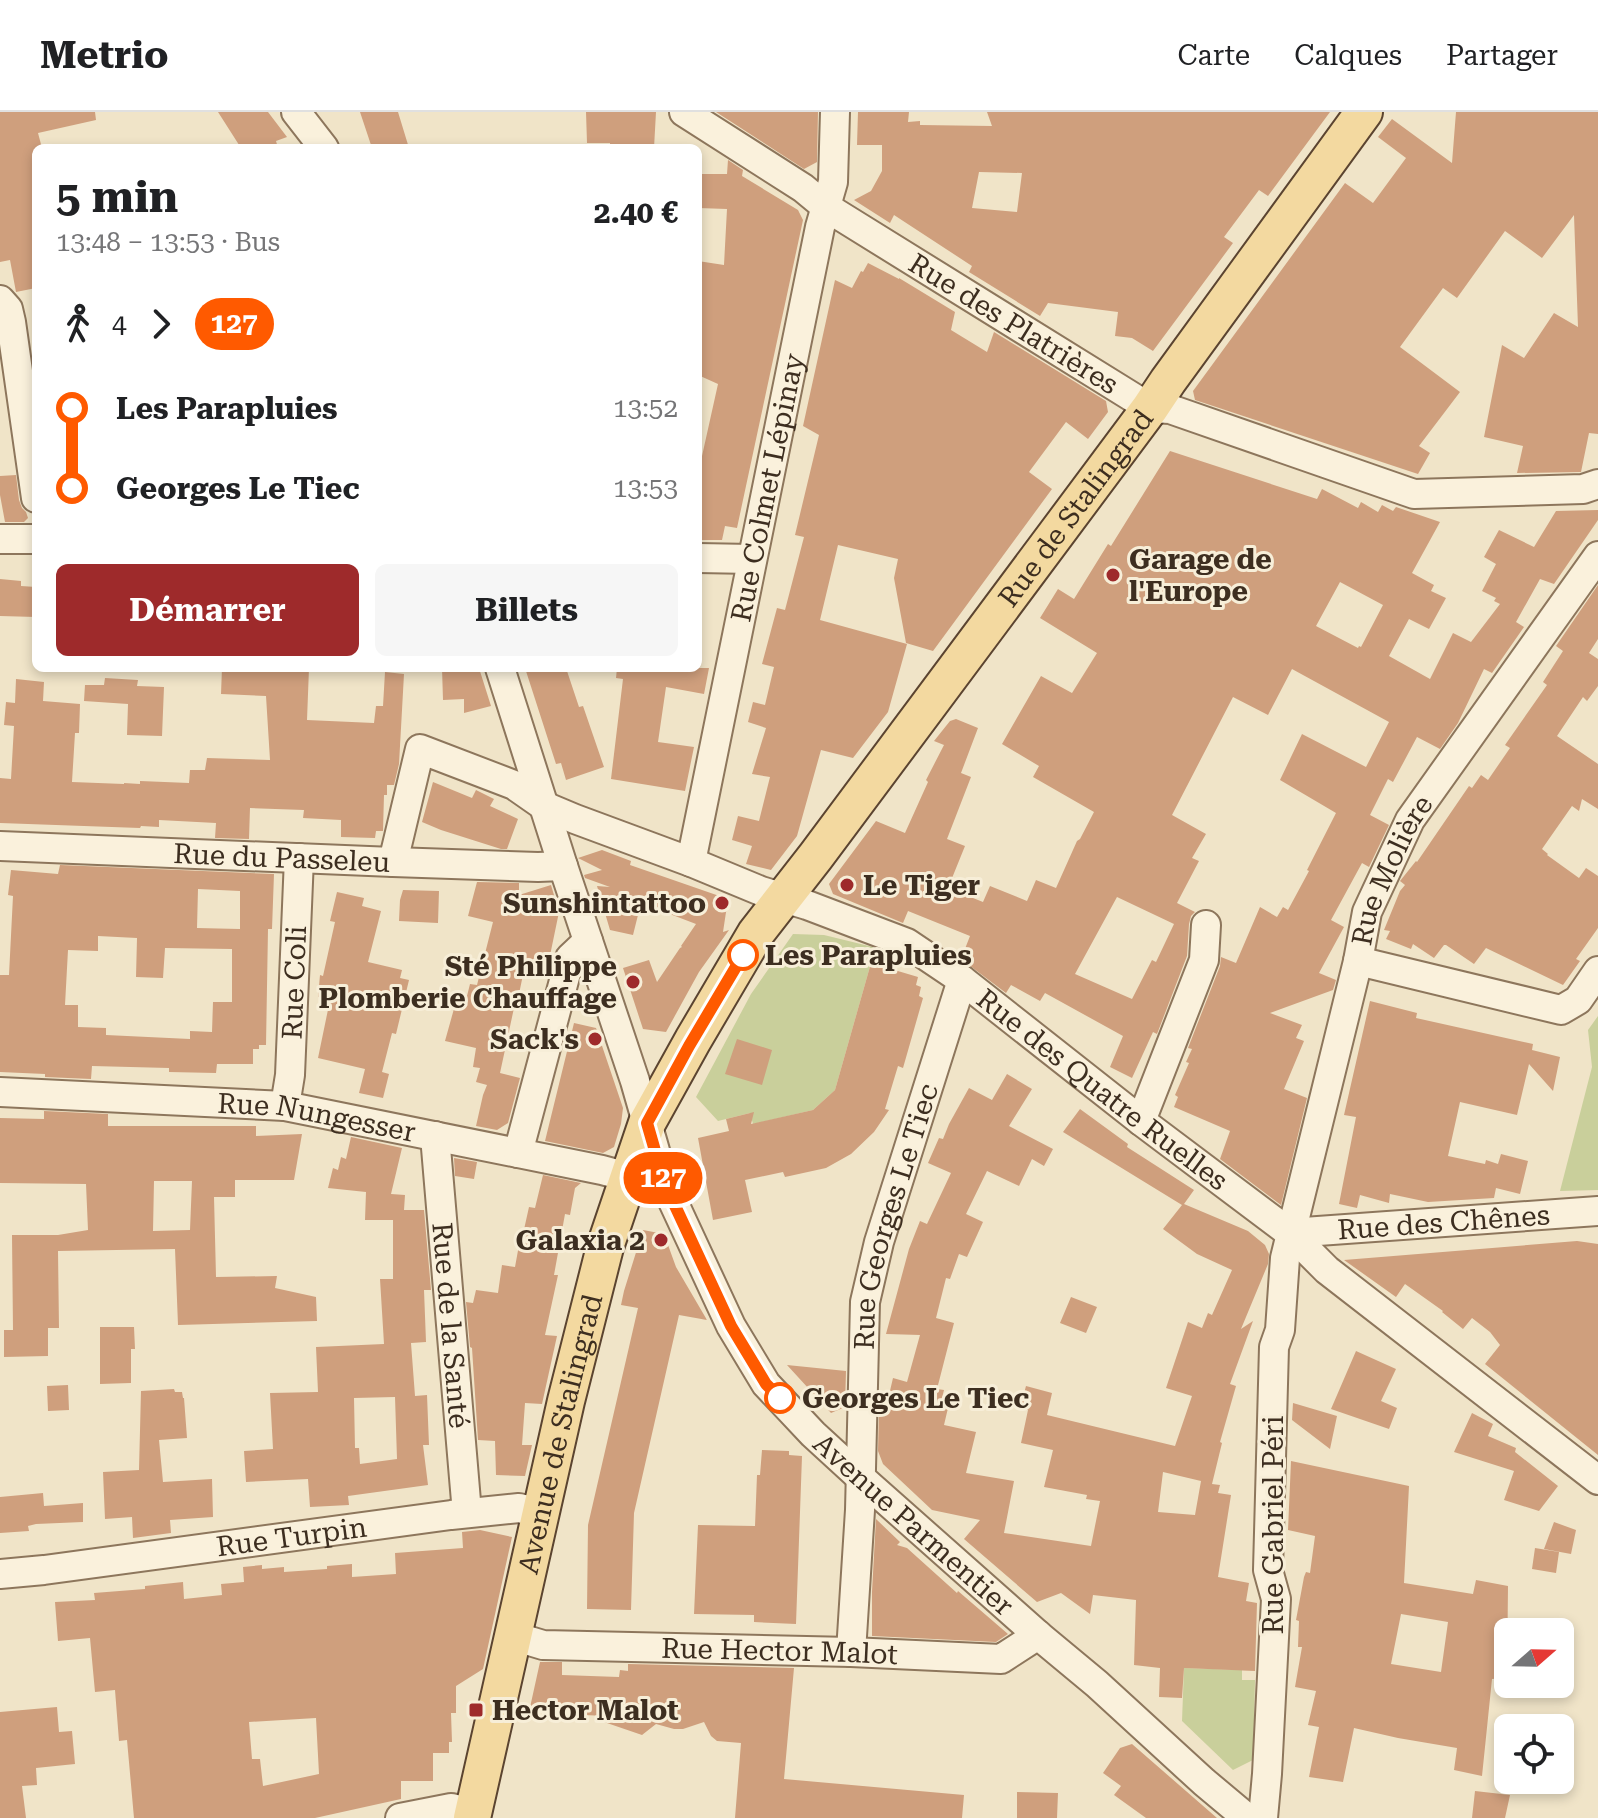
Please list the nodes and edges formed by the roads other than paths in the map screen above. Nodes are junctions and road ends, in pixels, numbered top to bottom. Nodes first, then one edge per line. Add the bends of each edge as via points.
1 (296, 112) edge
2 (320, 112) edge
3 (684, 112) edge
4 (835, 112) edge
5 (1364, 112) edge
6 (321, 144) edge
7 (330, 144) edge
8 (826, 207) junction
9 (0, 300) edge
10 (1150, 408) junction
11 (32, 470) edge
12 (1598, 484) edge
13 (0, 539) edge
14 (32, 539) edge
15 (1598, 556) edge
16 (702, 558) edge
17 (752, 559) junction
18 (501, 672) edge
19 (544, 806) junction
20 (0, 846) edge
21 (299, 858) junction
22 (393, 862) junction
23 (691, 862) junction
24 (563, 866) junction
25 (782, 898) junction
26 (1206, 925) dead end
27 (588, 941) junction
28 (1358, 961) junction
29 (1598, 971) edge
30 (962, 980) junction
31 (0, 1092) edge
32 (285, 1106) junction
33 (1141, 1121) junction
34 (647, 1123) junction
35 (435, 1136) junction
36 (518, 1153) junction
37 (628, 1177) junction
38 (1598, 1211) edge
39 (1290, 1233) junction
40 (861, 1478) junction
41 (1598, 1480) edge
42 (467, 1513) junction
43 (541, 1513) junction
44 (0, 1574) edge
45 (1038, 1635) junction
46 (513, 1636) junction
47 (851, 1652) junction
48 (473, 1815) edge
49 (400, 1818) edge
50 (1247, 1818) edge
51 (1263, 1818) edge

1 - 6 street
2 - 7 street
3 - 8 street, Rue des Platrières
4 - 8 street, Rue Colmet Lépinay via 833,182
5 - 10 main road, Rue de Stalingrad
8 - 10 street, Rue des Platrières
8 - 17 street, Rue Colmet Lépinay
9 - 11 street via 11,322
10 - 12 street, Rue des Platrières via 1170,409 1414,494 1583,489
10 - 25 main road, Rue de Stalingrad
13 - 14 street
15 - 28 street, Rue Molière via 1410,820 1367,912
16 - 17 street
17 - 23 street, Rue Colmet Lépinay
18 - 19 street, Avenue Parmentier
19 - 22 street, Rue des Quatre Ruelles via 514,785 420,749
19 - 23 street, Rue des Quatre Ruelles
19 - 24 street, Avenue Parmentier
20 - 21 street, Rue du Passeleu
21 - 22 street, Rue du Passeleu
21 - 32 street, Rue Coli
22 - 24 street, Rue du Passeleu
23 - 25 street, Rue des Quatre Ruelles
24 - 27 street, Avenue Parmentier
25 - 30 street, Rue des Quatre Ruelles via 907,943
25 - 34 main road, Avenue de Stalingrad via 735,968
26 - 33 street via 1204,960
27 - 34 street, Avenue Parmentier
27 - 36 street via 570,958
28 - 29 street via 1561,1010 1578,1000
28 - 39 street, Rue Molière
30 - 33 street, Rue des Quatre Ruelles
30 - 40 street, Rue Georges Le Tiec via 865,1302
31 - 32 street, Rue Nungesser
32 - 35 street, Rue Nungesser
33 - 39 street, Rue des Quatre Ruelles
34 - 37 main road, Avenue de Stalingrad
34 - 40 street, Avenue Parmentier via 664,1182 731,1326 766,1384
35 - 36 street, Rue Nungesser
35 - 42 street, Rue de la Santé
36 - 37 street, Rue Nungesser
37 - 43 main road, Avenue de Stalingrad via 605,1247
38 - 39 street, Rue des Chênes
39 - 41 street, Rue des Quatre Ruelles via 1327,1270
39 - 51 street, Rue Gabriel Péri via 1274,1347 1268,1570 1276,1599
40 - 45 street, Avenue Parmentier
40 - 47 street, Rue Georges Le Tiec
42 - 43 street, Rue Turpin via 519,1508
42 - 44 street, Rue Turpin
43 - 46 main road, Avenue de Stalingrad
45 - 47 street, Rue Hector Malot via 1001,1659
45 - 50 street, Avenue Parmentier
46 - 47 street, Rue Hector Malot via 543,1645
46 - 48 main road, Avenue de Stalingrad
48 - 49 street via 451,1808

